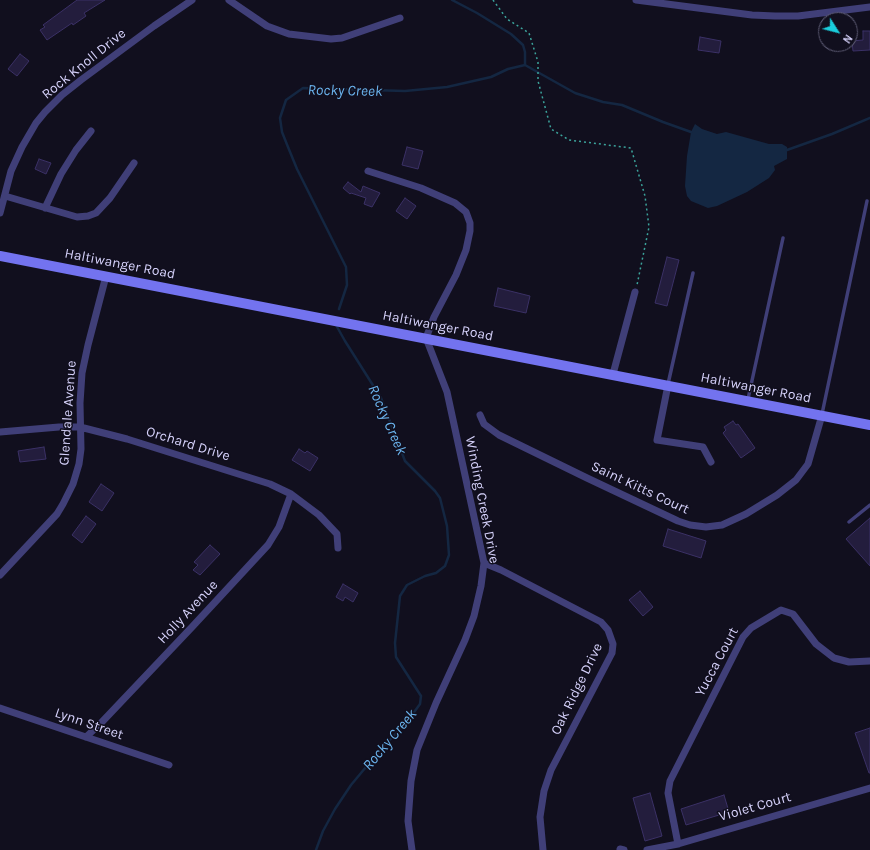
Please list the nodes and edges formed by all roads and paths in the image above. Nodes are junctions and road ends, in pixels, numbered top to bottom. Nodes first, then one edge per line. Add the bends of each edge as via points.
1 (192, 0) edge
2 (229, 0) edge
3 (493, 0) edge
4 (636, 0) edge
5 (870, 7) edge
6 (400, 18) dead end
7 (91, 131) dead end
8 (134, 163) dead end
9 (368, 171) dead end
10 (5, 196) junction
11 (867, 201) dead end
12 (45, 208) junction
13 (0, 213) edge
14 (783, 238) dead end
15 (0, 256) edge
16 (694, 273) dead end
17 (106, 276) junction
18 (636, 292) joint
19 (426, 338) junction
20 (613, 374) junction
21 (668, 385) junction
22 (747, 400) junction
23 (480, 415) dead end
24 (822, 415) junction
25 (870, 425) edge
26 (80, 427) junction
27 (0, 432) edge
28 (711, 462) dead end
29 (291, 494) junction
30 (870, 505) edge
31 (849, 522) dead end
32 (338, 548) dead end
33 (484, 563) junction
34 (0, 575) edge
35 (870, 661) edge
36 (0, 708) edge
37 (86, 736) junction
38 (169, 765) dead end
39 (870, 788) edge
40 (678, 844) junction
41 (412, 850) edge
42 (543, 850) edge
43 (647, 850) edge

1 - 10 street, Rock Knoll Drive via 81,80 53,104 36,124 22,147 11,171
2 - 6 street via 267,26 282,32 330,39 342,38
3 - 18 path via 507,19 529,33 538,62 538,80 551,130 569,140 632,148 645,196 649,227
4 - 5 street via 775,16 798,16
7 - 12 street via 61,174
8 - 12 street via 110,198 96,213 77,217
9 - 19 street via 421,188 455,203 466,212 470,223 466,250
10 - 12 street
10 - 13 street, Rock Knoll Drive
11 - 24 lane
14 - 22 lane
15 - 17 street, Haltiwanger Road
16 - 21 lane
17 - 19 street, Haltiwanger Road
17 - 26 street, Glendale Avenue via 82,373
18 - 20 street
19 - 20 street, Haltiwanger Road
19 - 33 street, Winding Creek Drive via 447,392
20 - 21 street, Haltiwanger Road
21 - 22 street, Haltiwanger Road
21 - 28 street via 657,440 703,448
22 - 24 street, Haltiwanger Road
23 - 24 street, Saint Kitts Court via 484,424 499,435 664,516 690,525 706,527 722,524 746,514 796,480 808,464
24 - 25 street, Haltiwanger Road
26 - 27 street, Orchard Drive
26 - 29 street, Orchard Drive via 236,472
26 - 34 street, Glendale Avenue via 79,464 69,494 57,514
29 - 32 street, Orchard Drive via 337,534
29 - 37 street, Holly Avenue via 279,527 268,545 187,633
30 - 31 lane
33 - 41 street, Winding Creek Drive via 481,586 471,622 418,750 411,781 408,821
33 - 42 street, Oak Ridge Drive via 601,622 608,630 613,644 612,653 551,770 544,791 540,817
35 - 40 street, Yucca Court via 849,662 834,658 816,644 793,614 781,610 751,628 743,637 670,781 668,793
36 - 37 street, Lynn Street
37 - 38 street, Lynn Street
39 - 40 street, Violet Court
40 - 43 street, Violet Court

